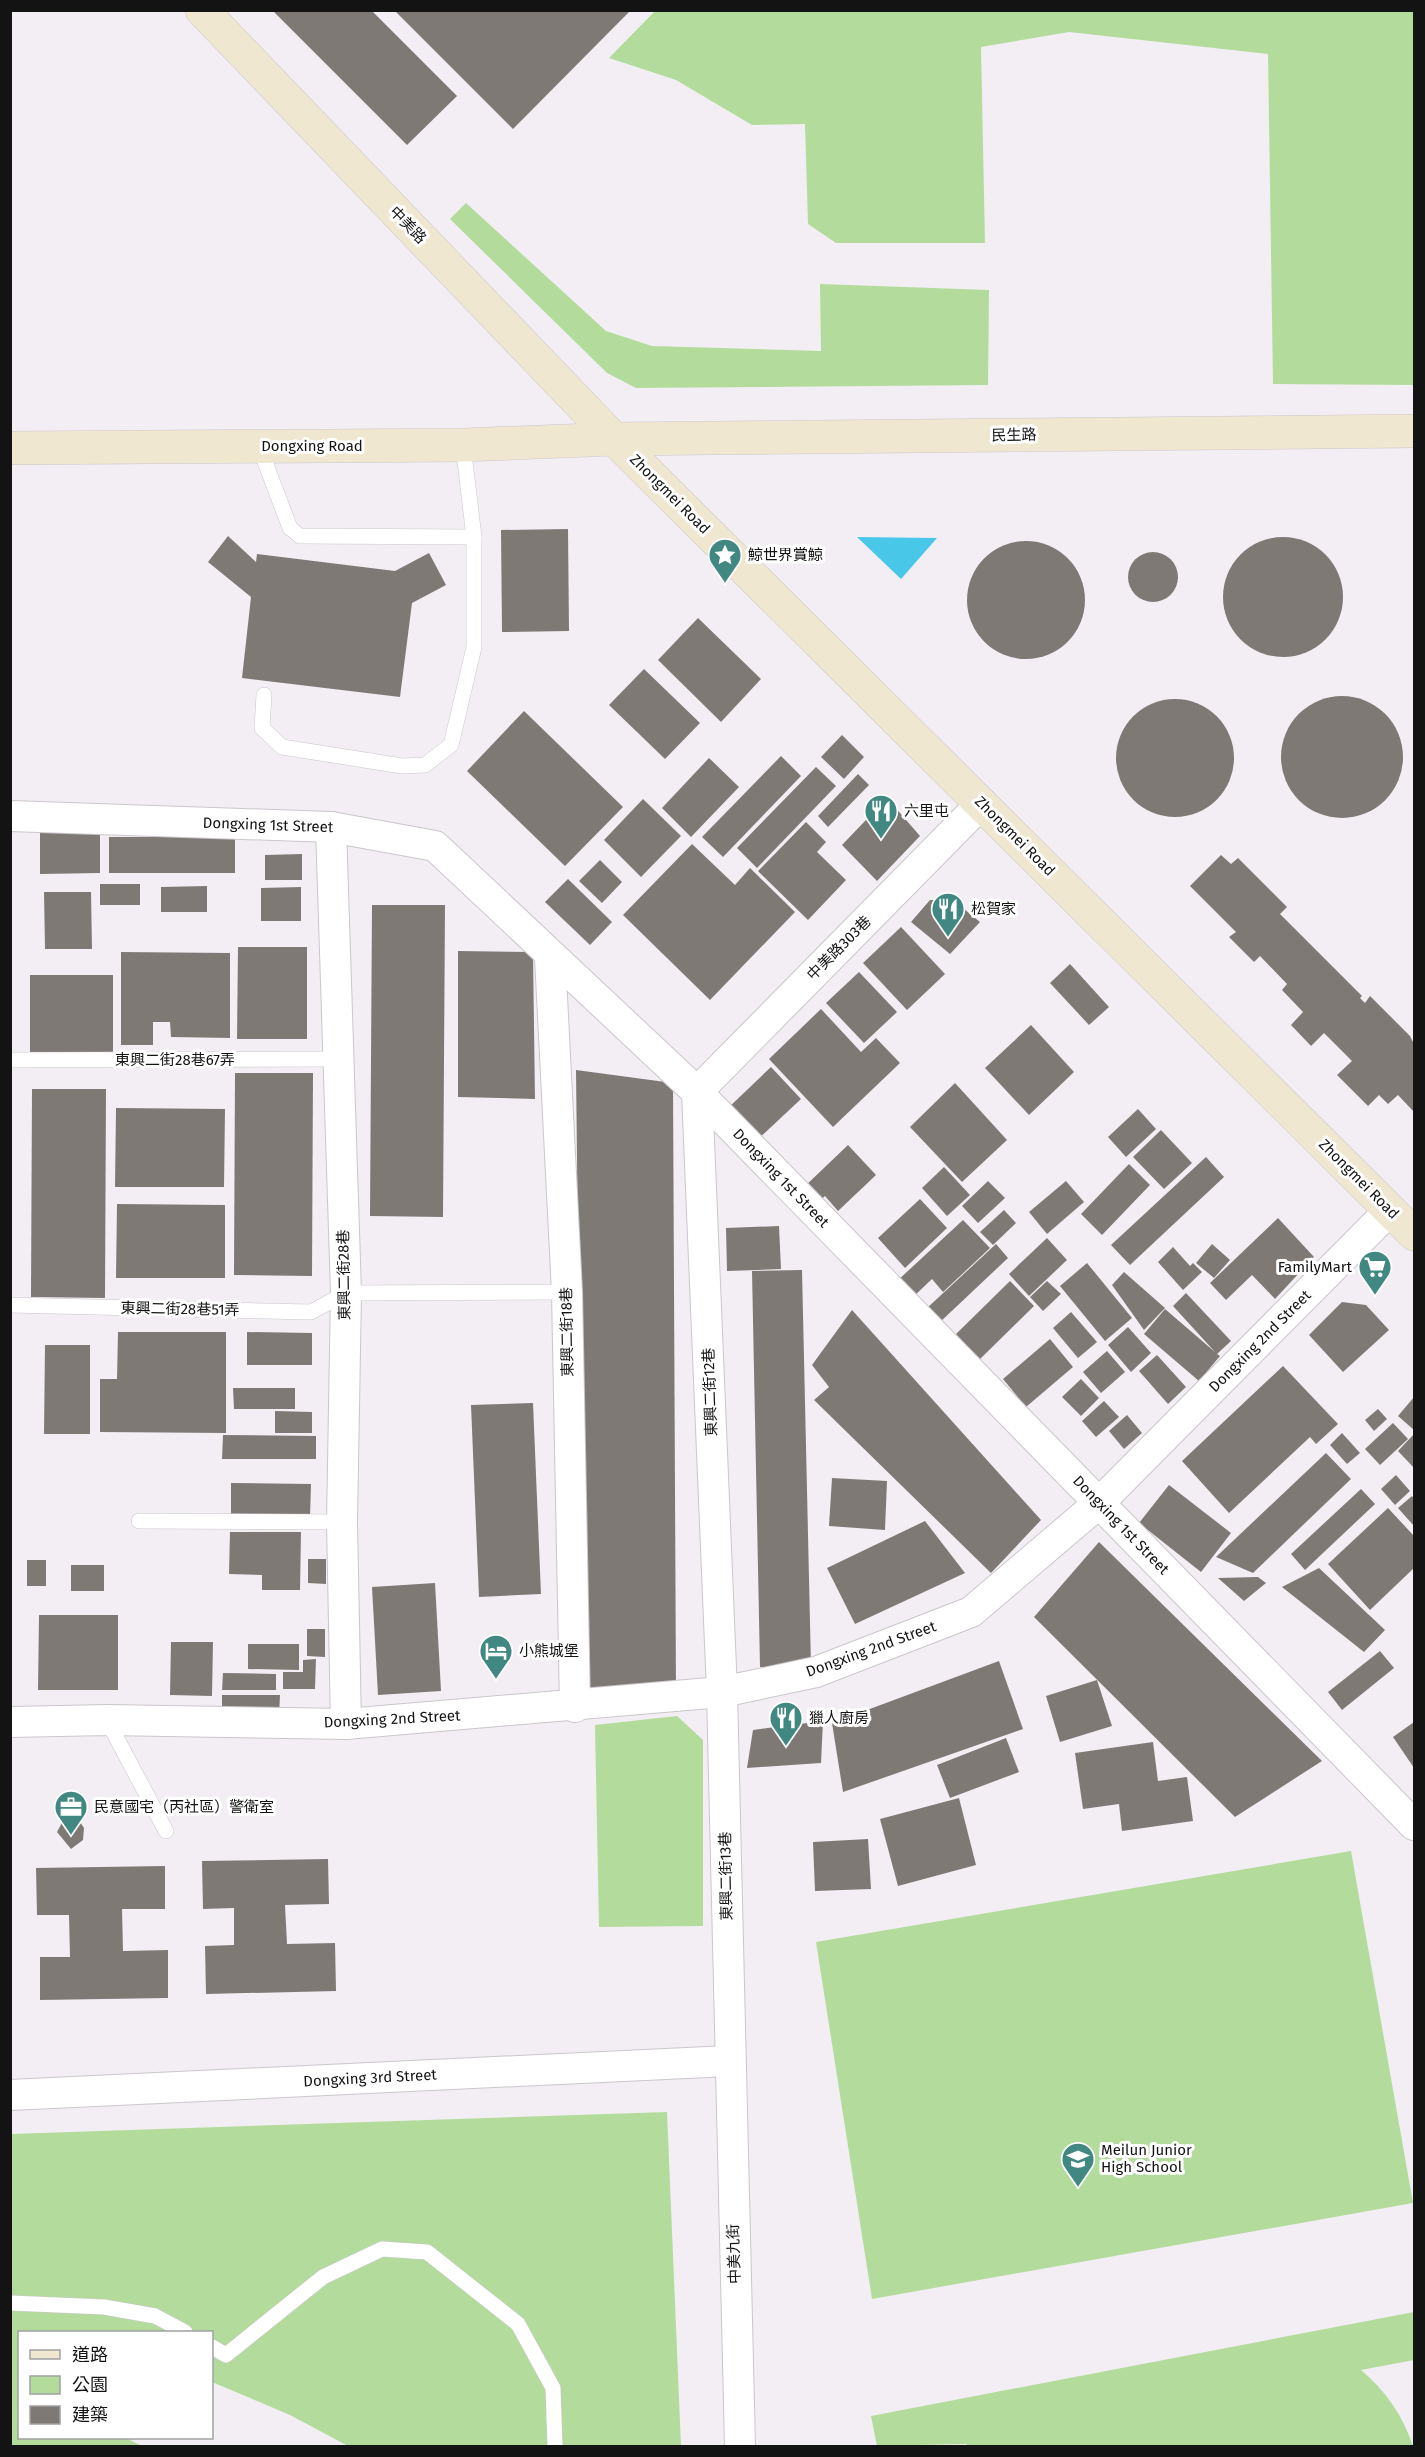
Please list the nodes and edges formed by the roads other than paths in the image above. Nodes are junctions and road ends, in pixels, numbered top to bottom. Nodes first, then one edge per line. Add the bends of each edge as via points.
1 (202, 10) edge
2 (1414, 431) edge
3 (614, 439) junction
4 (463, 445) junction
5 (259, 446) junction
6 (10, 448) edge
7 (474, 537) junction
8 (264, 695) dead end
9 (982, 803) junction
10 (10, 816) edge
11 (331, 826) junction
12 (550, 957) junction
13 (339, 1059) junction
14 (10, 1060) edge
15 (697, 1092) junction
16 (1390, 1210) junction
17 (1414, 1234) edge
18 (567, 1292) junction
19 (346, 1293) junction
20 (10, 1305) edge
21 (1099, 1503) junction
22 (139, 1521) dead end
23 (342, 1522) junction
24 (722, 1692) junction
25 (574, 1707) junction
26 (107, 1720) junction
27 (10, 1722) edge
28 (346, 1724) junction
29 (1414, 1825) edge
30 (166, 1831) dead end
31 (729, 2061) junction
32 (10, 2095) edge
33 (10, 2303) edge
34 (183, 2331) edge
35 (213, 2348) edge
36 (555, 2446) edge
37 (740, 2446) edge

1 - 3 street, 中美路
2 - 3 street, 民生路
3 - 4 street, Dongxing Road
3 - 9 street, Zhongmei Road
4 - 5 street, Dongxing Road
4 - 7 lane
5 - 6 street, Dongxing Road
5 - 7 lane via 290,528 300,536
7 - 8 lane via 474,647 450,745 425,765 402,766 282,747 262,728
9 - 15 street, 中美路303巷
9 - 16 street, Zhongmei Road
10 - 11 street, Dongxing 1st Street
11 - 12 street, Dongxing 1st Street via 435,846
11 - 13 street, 東興二街28巷
12 - 15 street, Dongxing 1st Street
12 - 18 street, 東興二街18巷
13 - 14 lane, 東興二街28巷67弄
13 - 19 street, 東興二街28巷
15 - 21 street, Dongxing 1st Street
15 - 24 street, 東興二街12巷
16 - 17 street, Zhongmei Road
16 - 21 street, Dongxing 2nd Street
18 - 19 lane
18 - 25 street, 東興二街18巷
19 - 20 lane, 東興二街28巷51弄 via 311,1312
19 - 23 street, 東興二街28巷
21 - 24 street, Dongxing 2nd Street via 971,1612 816,1672
21 - 29 street, Dongxing 1st Street
22 - 23 lane
23 - 28 street, 東興二街28巷
24 - 25 street, Dongxing 2nd Street
24 - 31 street, 東興二街13巷
25 - 28 street, Dongxing 2nd Street
26 - 27 street, Dongxing 2nd Street
26 - 28 street, Dongxing 2nd Street
26 - 30 lane
31 - 32 street, Dongxing 3rd Street
31 - 37 street, 中美九街
33 - 34 lane via 104,2307 155,2316
35 - 36 lane via 226,2355 323,2277 382,2249 427,2252 518,2324 553,2388

